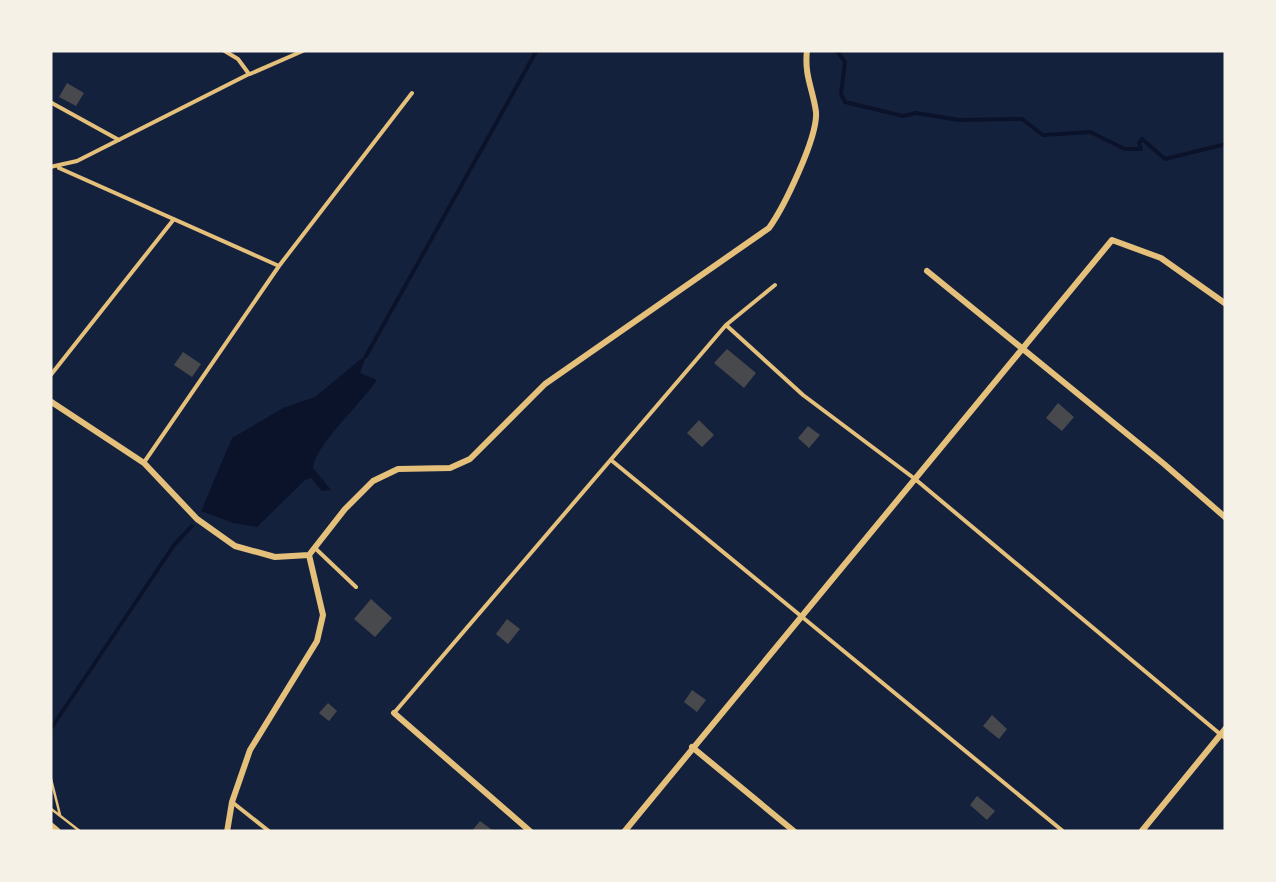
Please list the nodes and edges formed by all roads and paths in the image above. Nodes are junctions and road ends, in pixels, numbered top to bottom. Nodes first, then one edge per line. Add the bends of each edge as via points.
1 (223, 50) edge
2 (305, 50) edge
3 (806, 50) edge
4 (249, 74) junction
5 (412, 93) dead end
6 (50, 102) edge
7 (118, 140) junction
8 (53, 167) edge
9 (174, 219) junction
10 (279, 266) junction
11 (927, 271) dead end
12 (774, 285) dead end
13 (1226, 304) edge
14 (726, 325) junction
15 (1022, 350) junction
16 (50, 376) edge
17 (50, 401) edge
18 (612, 460) junction
19 (144, 463) junction
20 (915, 479) junction
21 (1226, 518) edge
22 (315, 548) junction
23 (309, 555) junction
24 (356, 587) dead end
25 (799, 616) junction
26 (394, 712) joint
27 (1224, 734) edge
28 (692, 746) junction
29 (50, 775) edge
30 (232, 802) junction
31 (50, 808) edge
32 (60, 816) junction
33 (50, 827) edge
34 (56, 832) edge
35 (80, 832) edge
36 (228, 832) edge
37 (270, 832) edge
38 (531, 832) edge
39 (624, 832) edge
40 (795, 832) edge
41 (1064, 832) edge
42 (1141, 832) edge

1 - 4 lane
2 - 4 lane
3 - 22 street via 816,113 786,204 769,228 545,384 470,458 450,468 398,469 374,481
4 - 7 lane
5 - 10 lane
6 - 7 lane
7 - 8 lane
8 - 9 lane
9 - 10 lane
9 - 16 lane
10 - 19 lane
11 - 15 street
12 - 14 lane
13 - 15 street via 1161,258 1112,240
14 - 18 lane
14 - 20 lane via 803,395
15 - 20 street
15 - 21 street
17 - 19 street
18 - 25 lane
18 - 26 lane
19 - 23 street via 197,519 235,546 275,557
20 - 25 street
20 - 27 lane
22 - 23 street
22 - 24 lane
23 - 30 street via 323,615 317,641 250,750
25 - 28 street
25 - 41 lane
26 - 38 street
27 - 42 street
28 - 39 street
28 - 40 street
29 - 32 path
30 - 36 street
30 - 37 lane
31 - 32 path
32 - 35 path
33 - 34 main road

